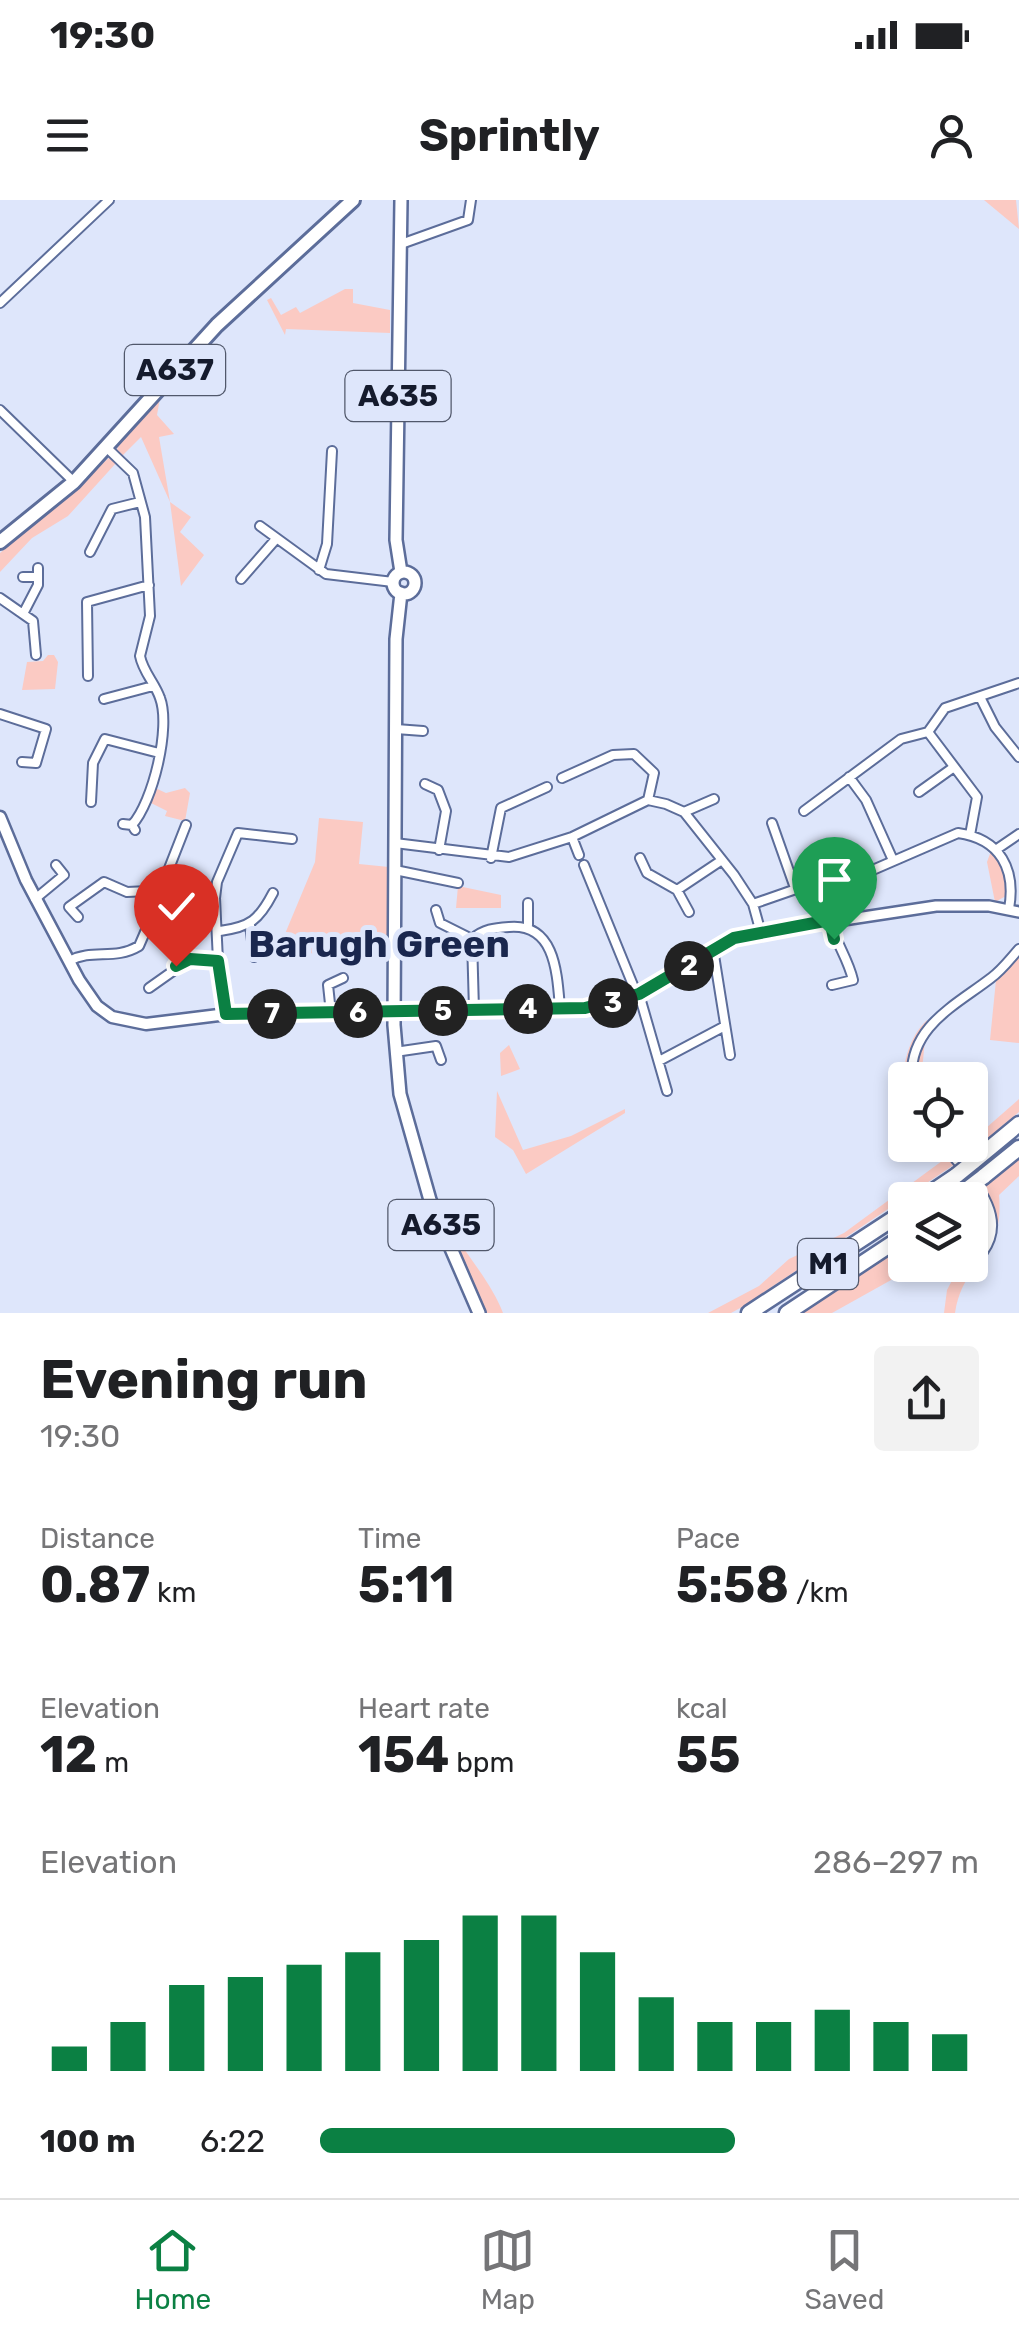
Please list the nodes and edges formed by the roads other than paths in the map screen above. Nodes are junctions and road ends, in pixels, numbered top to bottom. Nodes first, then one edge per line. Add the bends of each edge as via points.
1 (109, 200) edge
2 (353, 200) edge
3 (400, 200) edge
4 (471, 200) edge
5 (400, 244) junction
6 (0, 303) edge
7 (0, 410) edge
8 (106, 447) junction
9 (332, 451) dead end
10 (74, 482) junction
11 (140, 502) junction
12 (260, 526) dead end
13 (276, 539) junction
14 (0, 542) edge
15 (90, 552) dead end
16 (319, 570) junction
17 (397, 577) junction
18 (23, 578) dead end
19 (241, 579) dead end
20 (149, 585) junction
21 (402, 594) junction
22 (3, 600) edge
23 (0, 611) edge
24 (24, 612) junction
25 (36, 657) dead end
26 (88, 676) dead end
27 (1019, 683) edge
28 (122, 685) dead end
29 (153, 686) junction
30 (126, 696) junction
31 (980, 697) junction
32 (104, 699) dead end
33 (3, 716) edge
34 (0, 729) edge
35 (396, 729) junction
36 (423, 731) dead end
37 (928, 732) junction
38 (1015, 744) edge
39 (159, 753) junction
40 (1019, 757) edge
41 (22, 762) dead end
42 (954, 767) junction
43 (849, 777) junction
44 (567, 779) dead end
45 (425, 784) dead end
46 (540, 786) dead end
47 (919, 792) dead end
48 (714, 799) dead end
49 (648, 800) junction
50 (91, 802) dead end
51 (804, 811) dead end
52 (684, 812) junction
53 (0, 816) edge
54 (772, 823) dead end
55 (186, 825) dead end
56 (130, 826) dead end
57 (970, 834) junction
58 (1019, 834) edge
59 (572, 837) junction
60 (395, 843) junction
61 (282, 848) dead end
62 (996, 848) junction
63 (439, 850) junction
64 (580, 855) dead end
65 (491, 858) junction
66 (640, 858) dead end
67 (892, 858) junction
68 (722, 860) junction
69 (56, 864) dead end
70 (584, 865) dead end
71 (104, 868) dead end
72 (395, 870) junction
73 (104, 882) junction
74 (458, 883) dead end
75 (795, 888) junction
76 (677, 890) junction
77 (149, 892) junction
78 (273, 893) dead end
79 (35, 899) junction
80 (528, 903) dead end
81 (753, 904) junction
82 (436, 910) dead end
83 (1014, 911) edge
84 (689, 912) dead end
85 (78, 918) dead end
86 (830, 920) junction
87 (250, 925) junction
88 (528, 926) junction
89 (220, 931) junction
90 (761, 933) junction
91 (472, 939) junction
92 (713, 949) junction
93 (1019, 949) edge
94 (254, 957) dead end
95 (69, 961) junction
96 (218, 961) junction
97 (342, 978) dead end
98 (832, 985) dead end
99 (149, 988) dead end
100 (638, 995) junction
101 (560, 1008) junction
102 (474, 1010) junction
103 (394, 1012) junction
104 (331, 1013) junction
105 (226, 1014) junction
106 (726, 1026) junction
107 (395, 1052) junction
108 (730, 1054) dead end
109 (441, 1060) dead end
110 (659, 1061) junction
111 (915, 1062) edge
112 (667, 1091) dead end
113 (1019, 1124) edge
114 (1019, 1148) edge
115 (946, 1182) edge
116 (976, 1182) edge
117 (988, 1206) edge
118 (888, 1222) edge
119 (988, 1245) edge
120 (888, 1246) edge
121 (478, 1313) edge
122 (750, 1313) edge
123 (787, 1313) edge

1 - 6 street
2 - 8 highway, A637 via 216,325
3 - 5 main road, A635
4 - 5 street via 468,220
5 - 17 main road, A635
7 - 10 street
8 - 10 highway, A637
8 - 11 street via 133,473
9 - 16 street via 327,544
10 - 14 highway, A637
11 - 15 street via 112,509
11 - 20 street
12 - 13 street
13 - 16 street
13 - 19 street
16 - 17 street via 344,579
17 - 21 main road
17 - 21 main road via 411,574 415,584
18 - 24 street via 38,572
20 - 26 street via 87,602
20 - 29 street via 140,656
21 - 35 main road, A635
22 - 23 street
22 - 24 street
24 - 25 street via 36,632
27 - 31 street
28 - 30 street
29 - 30 street
29 - 39 street via 166,726
30 - 32 street
31 - 37 street via 945,708
31 - 38 street
33 - 34 street
33 - 41 street via 46,729 36,763
35 - 36 street
35 - 60 main road, A635
37 - 42 street
37 - 43 street via 901,739
38 - 40 street
39 - 50 street via 105,739 93,763
39 - 56 street
42 - 47 street
42 - 57 street via 977,797
43 - 51 street
43 - 67 street
44 - 49 street via 613,755 634,754 654,773
45 - 63 street via 438,790 445,805
46 - 65 street via 502,808
48 - 52 street
49 - 52 street
49 - 59 street
52 - 68 street
53 - 79 main road
54 - 75 street
55 - 77 street via 166,876
57 - 62 street
57 - 67 street via 946,835
58 - 62 street
59 - 64 street
59 - 65 street
60 - 63 street
60 - 72 main road, A635
61 - 89 street via 288,838 238,833 217,882
62 - 83 street via 1009,867
63 - 65 street
66 - 76 street via 647,873
67 - 75 street via 845,882
68 - 76 street
68 - 81 street
69 - 79 street via 64,875
70 - 100 street
71 - 73 street
72 - 74 street
72 - 103 main road, A635
73 - 77 street
73 - 85 street via 67,908
75 - 81 street
76 - 84 street
77 - 95 street via 155,909 139,946 115,957 86,953
78 - 87 street
79 - 95 main road
80 - 88 street
81 - 90 street
82 - 91 street via 440,923
83 - 86 street via 936,906
86 - 90 street
86 - 98 street via 852,980
87 - 89 street
87 - 94 street
88 - 91 street via 487,929
88 - 101 street via 540,934 556,970
89 - 96 street
90 - 92 street
91 - 102 street
92 - 100 street
92 - 106 street
93 - 111 street via 933,1020
95 - 105 main road via 97,1006 120,1020 146,1024
96 - 99 street via 190,959
96 - 105 street
97 - 104 street via 328,985
100 - 101 street
100 - 110 street
101 - 102 street
102 - 103 street
103 - 104 main road
103 - 107 main road, A635
104 - 105 main road
106 - 108 street
106 - 110 street
107 - 109 street via 436,1046
107 - 121 main road, A635 via 418,1164
110 - 112 street
113 - 115 highway, bridge
114 - 116 highway, bridge
117 - 119 street
118 - 122 highway, M1
120 - 123 highway, M1

